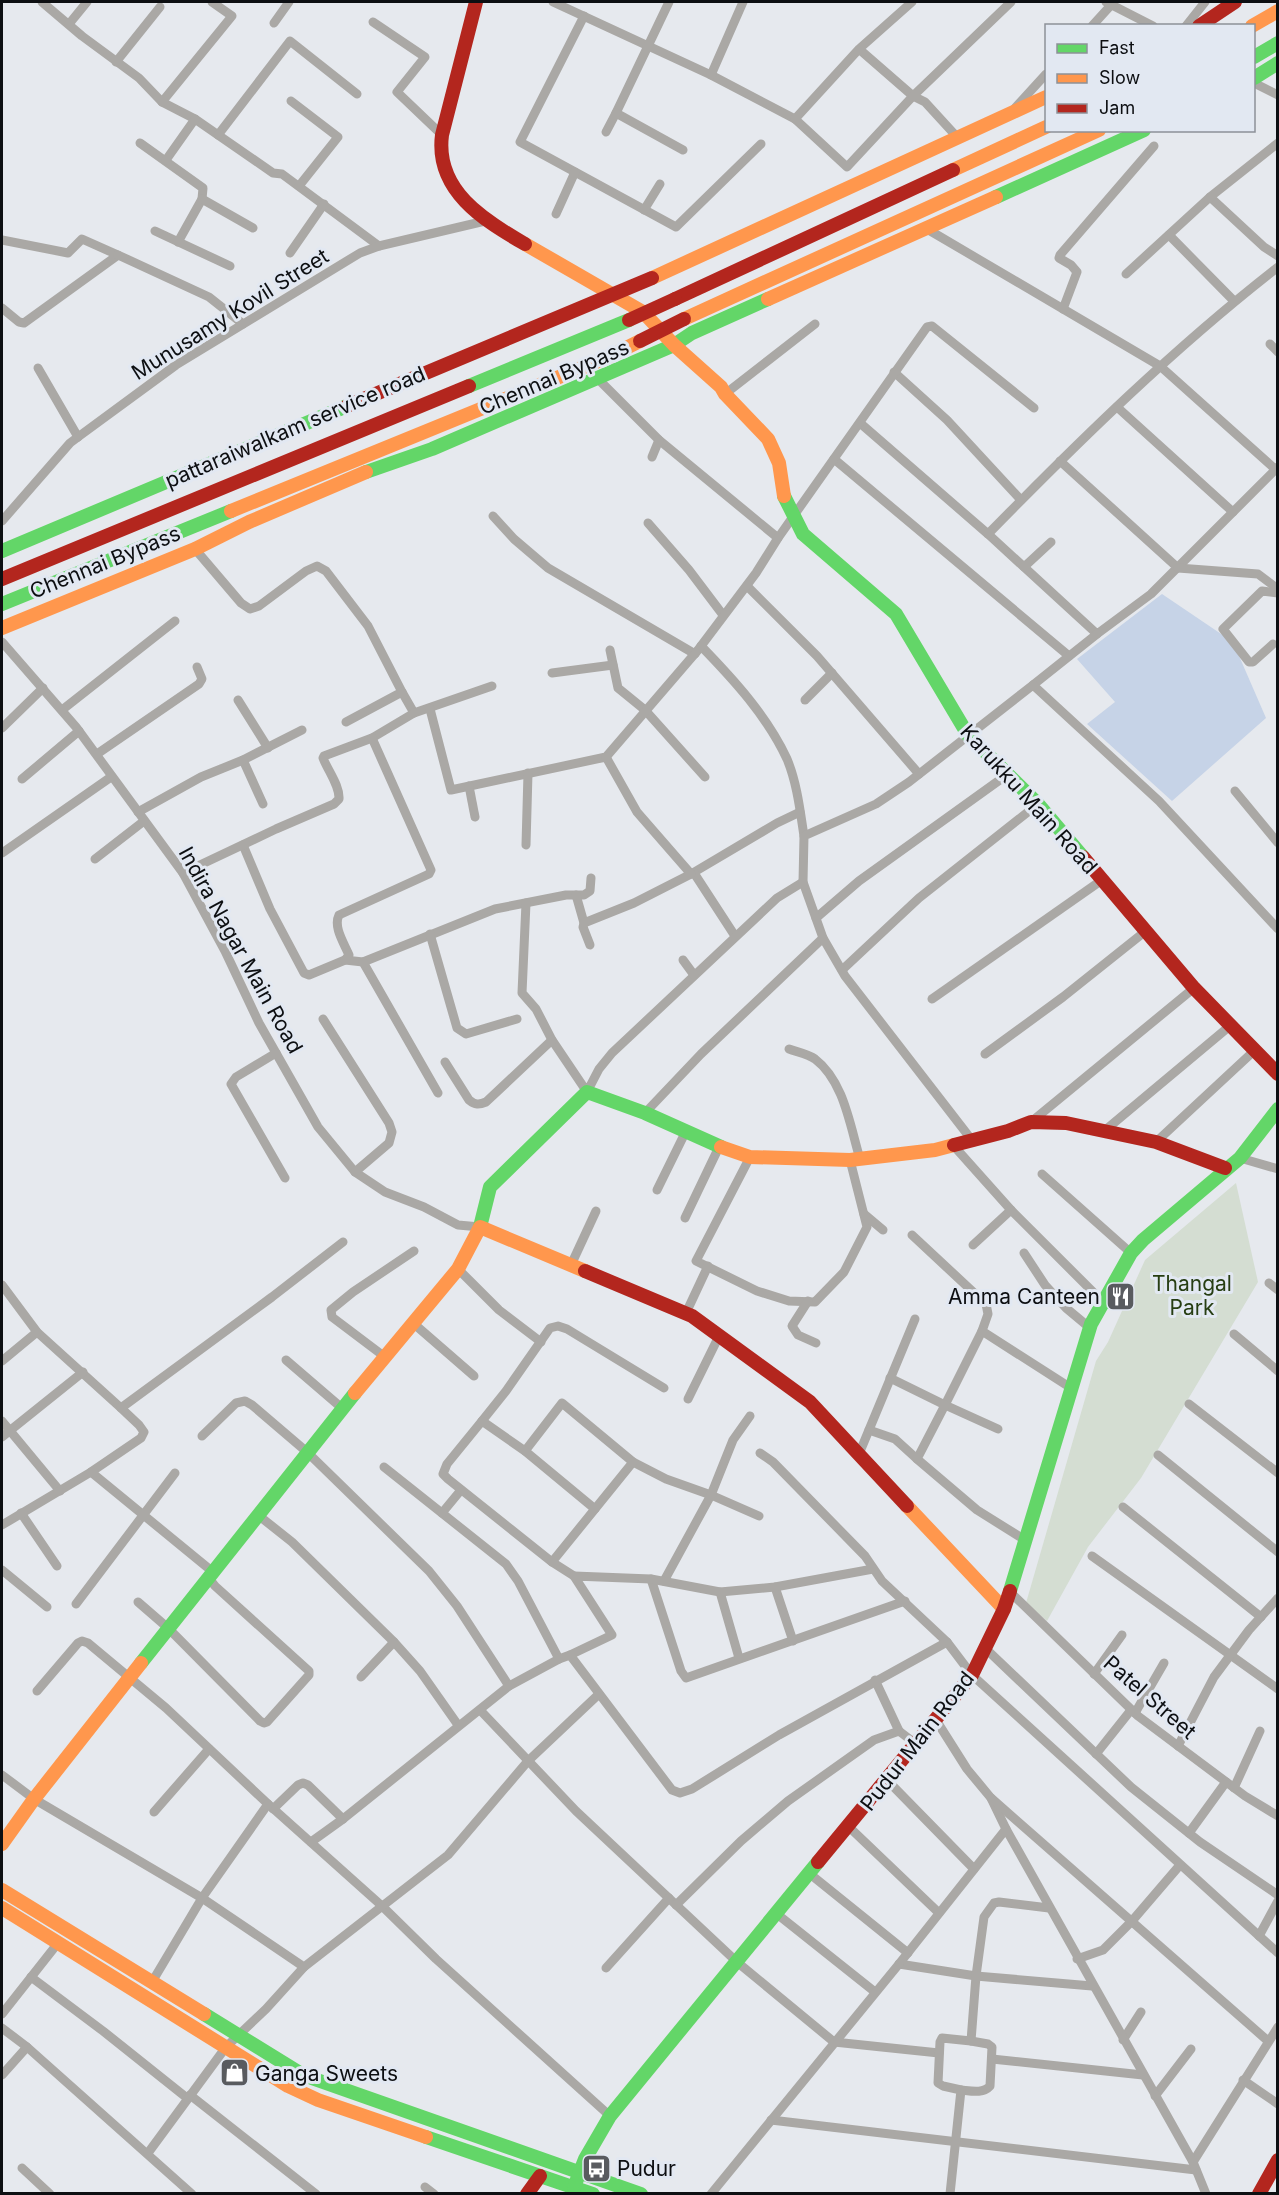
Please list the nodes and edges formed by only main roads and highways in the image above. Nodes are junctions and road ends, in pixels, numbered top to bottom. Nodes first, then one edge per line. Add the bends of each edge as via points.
1 (476, 2) edge
2 (1235, 2) edge
3 (1278, 11) edge
4 (1202, 24) edge
5 (1255, 24) edge
6 (1278, 43) edge
7 (1255, 56) edge
8 (1278, 63) edge
9 (1255, 77) edge
10 (1045, 98) edge
11 (1045, 128) edge
12 (1095, 132) edge
13 (1140, 132) edge
14 (610, 294) junction
15 (674, 345) junction
16 (2, 551) edge
17 (2, 579) edge
18 (2, 604) edge
19 (2, 628) edge
20 (1278, 1074) edge
21 (1278, 1109) edge
22 (1225, 1168) junction
23 (480, 1227) junction
24 (1004, 1609) junction
25 (2, 1844) edge
26 (2, 1890) edge
27 (2, 1908) edge
28 (1278, 2160) edge
29 (578, 2171) junction
30 (540, 2176) junction
31 (574, 2187) junction
32 (527, 2193) edge
33 (593, 2193) edge
34 (641, 2193) edge
35 (1259, 2193) edge

1 - 14 main road, Karukku Main Road via 442,135 440,151 450,183 485,221
2 - 4 main road
3 - 5 main road
6 - 7 main road
8 - 9 main road
10 - 14 main road, pattaraiwalkam service road
11 - 17 main road, Chennai Bypass, bridge via 629,320
12 - 18 main road, Chennai Bypass, bridge via 608,357
13 - 15 main road via 692,333
14 - 15 main road, Karukku Main Road via 643,312
14 - 16 main road, pattaraiwalkam service road
15 - 19 main road
15 - 20 main road, Karukku Main Road via 721,387 768,439 779,463 784,499 803,534 896,614 968,735 1038,804 1194,988
21 - 22 main road, Pudur Main Road via 1240,1158
22 - 23 main road via 1156,1142 1066,1123 1031,1122 935,1150 855,1160 750,1157 588,1092 490,1187
22 - 24 main road, Pudur Main Road via 1131,1253 1103,1302 1090,1328
23 - 24 main road via 686,1313 810,1402
23 - 25 main road via 458,1269 307,1452
24 - 29 main road, Pudur Main Road via 972,1675 610,2116
26 - 29 main road via 303,2074
27 - 30 main road via 288,2086 318,2100
28 - 35 main road
29 - 31 main road, Pudur Main Road
29 - 34 main road
30 - 31 main road
30 - 32 main road
31 - 33 main road

